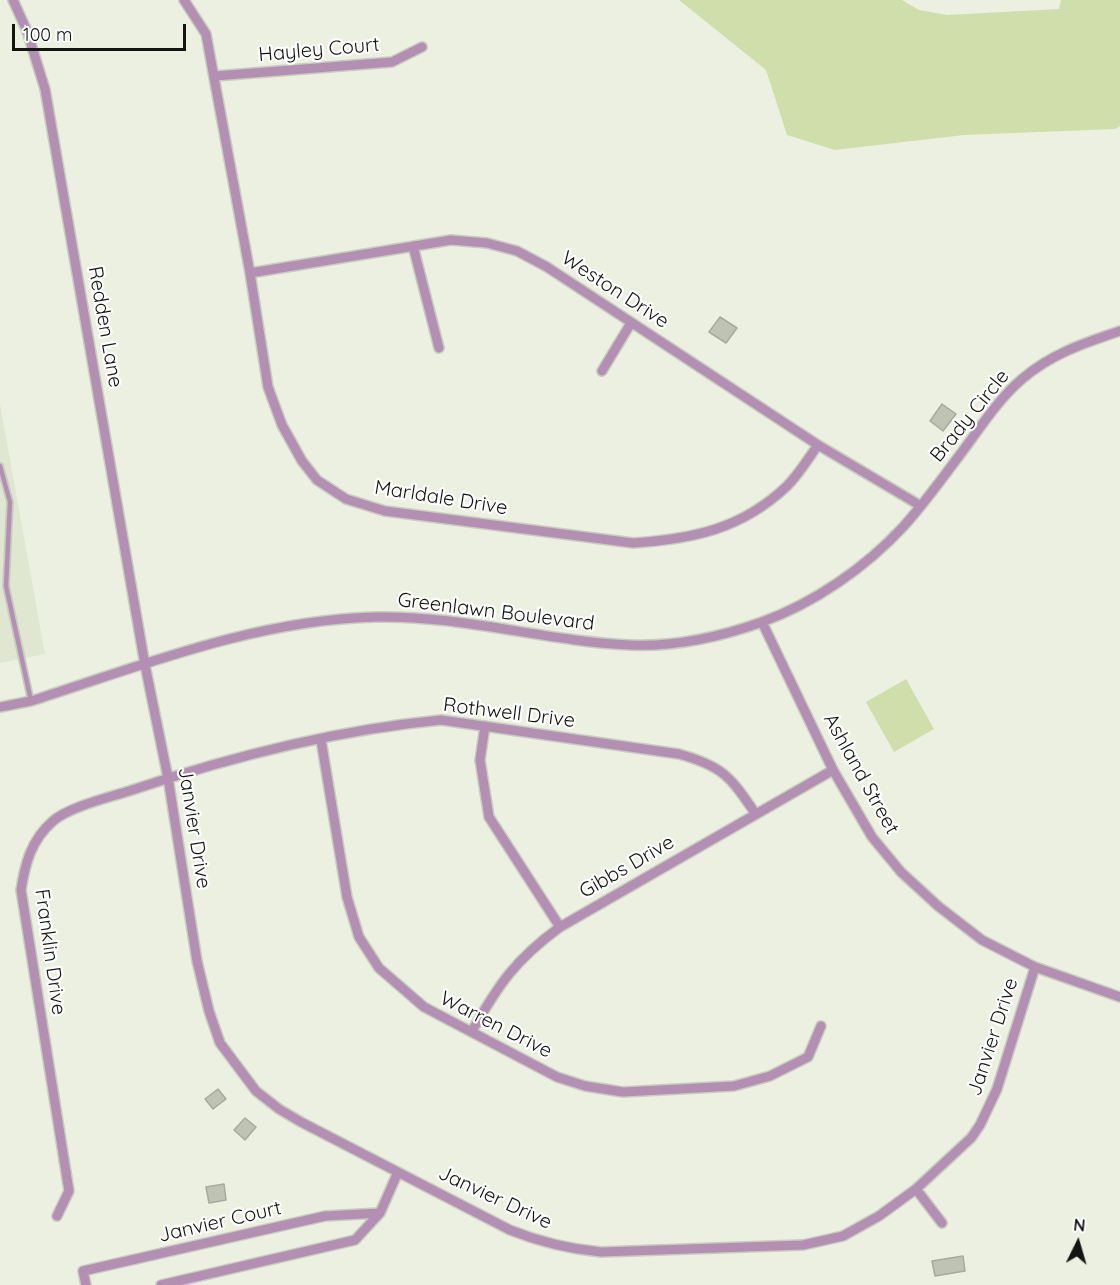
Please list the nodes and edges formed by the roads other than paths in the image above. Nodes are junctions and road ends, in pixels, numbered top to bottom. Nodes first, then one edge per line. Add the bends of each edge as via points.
1 (13, 0) edge
2 (184, 0) edge
3 (422, 47) dead end
4 (215, 76) junction
5 (413, 246) junction
6 (250, 273) junction
7 (631, 323) junction
8 (1120, 331) edge
9 (439, 348) dead end
10 (602, 371) dead end
11 (818, 445) junction
12 (0, 466) edge
13 (921, 506) junction
14 (762, 622) junction
15 (145, 665) junction
16 (31, 701) junction
17 (0, 707) edge
18 (485, 726) junction
19 (321, 740) junction
20 (833, 770) junction
21 (168, 778) junction
22 (755, 813) junction
23 (560, 927) junction
24 (1035, 967) junction
25 (1120, 997) edge
26 (821, 1026) dead end
27 (472, 1031) junction
28 (398, 1172) junction
29 (916, 1189) junction
30 (380, 1213) junction
31 (57, 1216) dead end
32 (942, 1223) dead end
33 (86, 1285) edge
34 (161, 1285) edge

1 - 15 street, Redden Lane via 45,89
2 - 4 street, Marldale Drive via 206,34
3 - 4 street, Hayley Court via 392,62
4 - 6 street, Marldale Drive
5 - 6 street, Weston Drive
5 - 7 street, Weston Drive via 451,240 517,251
5 - 9 street
6 - 11 street, Marldale Drive via 268,387 282,425 302,461 317,480 346,499 385,511 633,543 667,541 735,523 764,506 789,484
7 - 10 street
7 - 11 street, Weston Drive
8 - 13 street, Brady Circle via 1059,353 1020,381
11 - 13 street, Weston Drive
12 - 16 lane via 10,502 6,586
13 - 14 street, Greenlawn Boulevard via 884,546 840,580
14 - 15 street, Greenlawn Boulevard via 692,641 632,645 442,620 349,618 258,631
14 - 20 street, Ashland Street
15 - 16 street, Greenlawn Boulevard
15 - 21 street, Janvier Drive
16 - 17 street, Greenlawn Boulevard
18 - 19 street, Rothwell Drive via 441,720
18 - 22 street, Rothwell Drive via 702,760 723,772
18 - 23 street via 480,760 489,817
19 - 21 street, Rothwell Drive
19 - 27 street, Warren Drive via 347,897 359,937 379,968 424,1008
20 - 22 street, Gibbs Drive
20 - 24 street, Ashland Street via 872,837 901,872 982,940
21 - 28 street, Janvier Drive via 197,961 220,1043 256,1091 279,1109
21 - 31 street, Franklin Drive via 84,805 53,821 36,841 25,863 21,890 69,1191
22 - 23 street, Gibbs Drive
23 - 27 street, Gibbs Drive via 516,963
24 - 25 street, Ashland Street
24 - 29 street, Janvier Drive via 985,1117 971,1138
26 - 27 street, Warren Drive via 808,1057 770,1076 734,1086 623,1092 557,1077
28 - 29 street, Janvier Drive via 533,1239 601,1252 823,1242 862,1227
28 - 30 street
29 - 32 street
30 - 33 street, Janvier Court via 325,1216 83,1271
30 - 34 street via 355,1240

